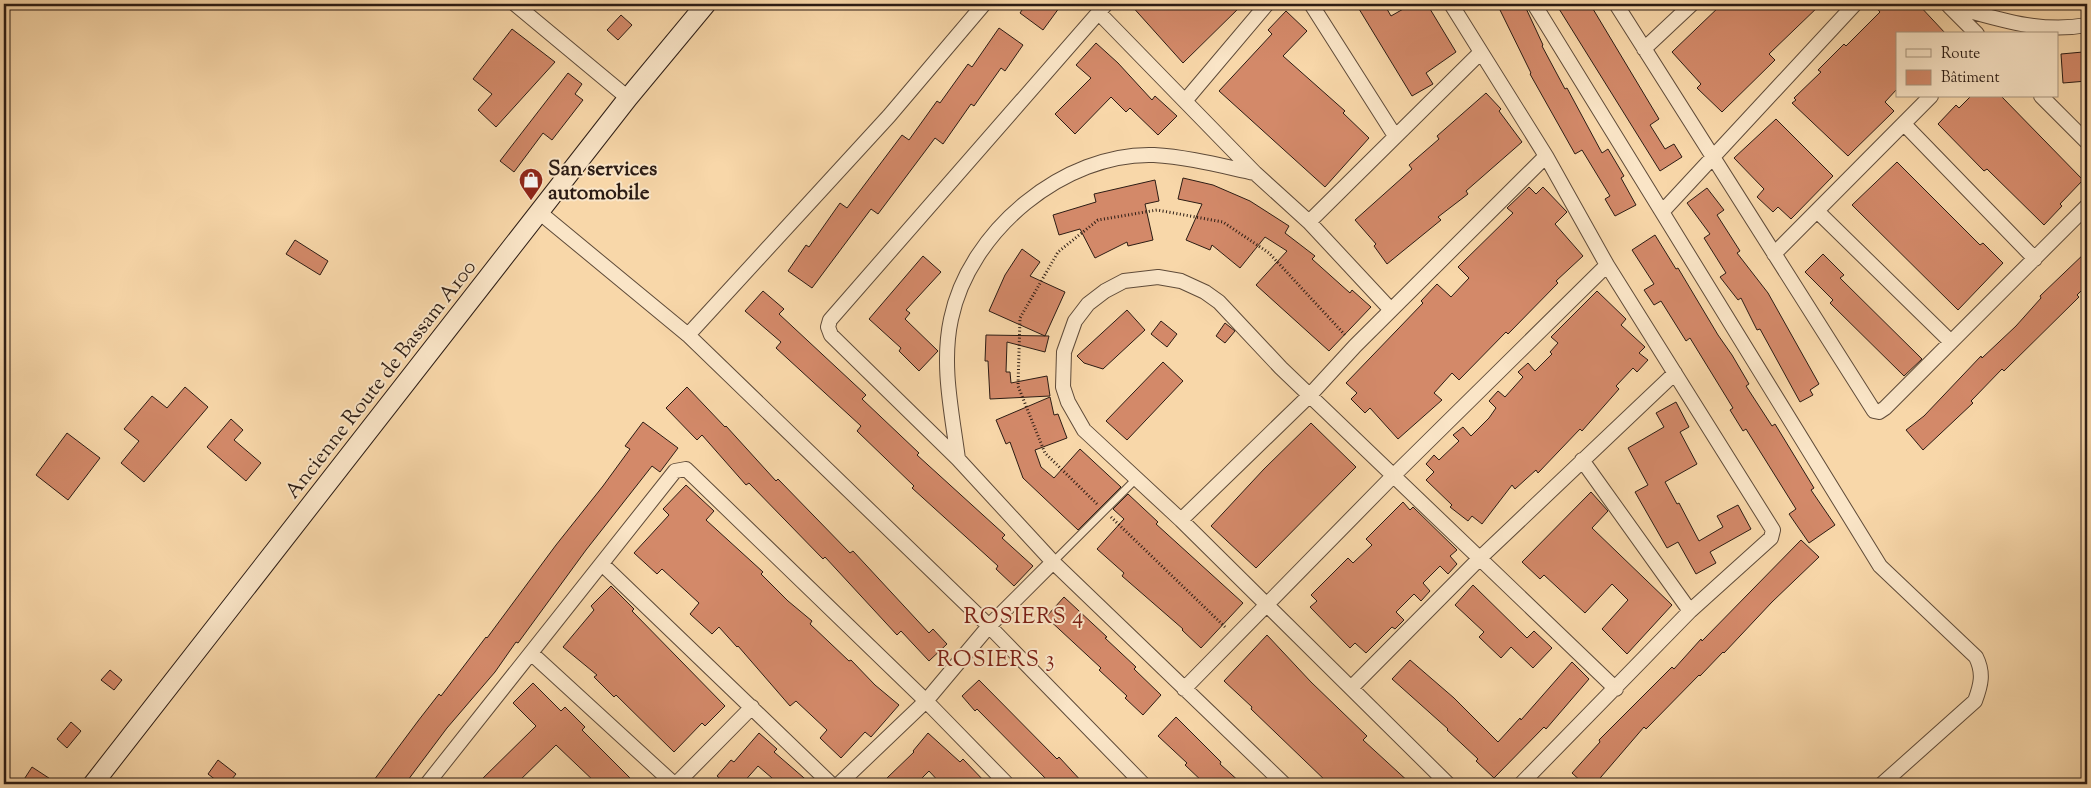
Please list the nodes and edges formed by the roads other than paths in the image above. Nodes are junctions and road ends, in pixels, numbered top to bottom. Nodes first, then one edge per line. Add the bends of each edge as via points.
1 (515, 4) edge
2 (706, 4) edge
3 (984, 4) edge
4 (1267, 4) edge
5 (1311, 4) edge
6 (1452, 4) edge
7 (1534, 4) edge
8 (1616, 4) edge
9 (1692, 4) edge
10 (1855, 4) edge
11 (1948, 4) edge
12 (1103, 8) edge
13 (2087, 25) edge
14 (1975, 32) edge
15 (1644, 50) junction
16 (1481, 52) junction
17 (628, 98) junction
18 (1929, 98) edge
19 (2043, 98) edge
20 (1185, 100) junction
21 (1904, 124) junction
22 (1395, 136) junction
23 (2087, 142) edge
24 (1546, 156) junction
25 (1714, 157) junction
26 (1255, 173) junction
27 (2087, 206) edge
28 (1817, 211) junction
29 (539, 212) junction
30 (1662, 212) junction
31 (1309, 222) junction
32 (1774, 254) junction
33 (2035, 259) junction
34 (1607, 265) junction
35 (1391, 310) junction
36 (688, 335) junction
37 (1951, 342) junction
38 (1674, 373) junction
39 (1310, 396) junction
40 (958, 459) junction
41 (1582, 460) junction
42 (1393, 476) junction
43 (1136, 478) junction
44 (1181, 520) junction
45 (1480, 558) junction
46 (1054, 562) junction
47 (602, 564) junction
48 (1267, 606) junction
49 (1690, 611) junction
50 (989, 626) junction
51 (531, 654) junction
52 (1184, 688) junction
53 (1351, 688) junction
54 (1616, 689) junction
55 (926, 701) junction
56 (752, 707) junction
57 (93, 784) edge
58 (427, 784) edge
59 (675, 784) edge
60 (831, 784) edge
61 (839, 784) edge
62 (1006, 784) edge
63 (1143, 784) edge
64 (1284, 784) edge
65 (1448, 784) edge
66 (1521, 784) edge
67 (1882, 784) edge

1 - 17 street
2 - 17 main road, Ancienne Route de Bassam A100
3 - 36 street via 889,116
4 - 20 street
5 - 22 street
6 - 16 street
7 - 30 street
8 - 15 street
9 - 15 street
10 - 25 street
11 - 13 street via 2028,27
11 - 14 street
12 - 20 street
12 - 40 street via 830,320 831,335
15 - 25 street
16 - 22 street
16 - 24 street
17 - 29 main road, Ancienne Route de Bassam A100
18 - 21 street
19 - 23 street
20 - 26 street
21 - 28 street
21 - 33 street
22 - 31 street
24 - 34 street
24 - 35 street
25 - 30 street
25 - 32 street
26 - 31 street
26 - 40 street via 1177,158 1133,156 1078,169 1047,186 1007,220 975,262 951,318 947,376
27 - 33 street
28 - 32 street
28 - 37 street
29 - 36 street
29 - 57 main road, Ancienne Route de Bassam A100
30 - 67 street via 1880,566 1976,657 1981,668 1981,685 1975,701
31 - 35 street
32 - 37 street via 1874,411 1885,408
33 - 37 street
34 - 38 street
34 - 42 street
35 - 39 street
36 - 50 street
38 - 41 street
38 - 49 street via 1773,530 1771,538
39 - 42 street
39 - 43 street via 1231,314 1205,292 1170,279 1148,277 1124,281 1088,304 1075,321 1064,352 1063,387 1084,430
39 - 44 street
40 - 46 street
41 - 45 street
41 - 49 street
42 - 45 street
42 - 48 street
43 - 44 street
43 - 46 lane
44 - 48 street
45 - 53 street
45 - 54 street
46 - 50 street
46 - 52 street
47 - 51 street
47 - 55 street via 675,471 686,469
47 - 56 street
48 - 52 street
48 - 53 street
49 - 54 street
50 - 55 street
50 - 63 street
51 - 58 street
51 - 59 street
52 - 64 street
53 - 65 street
54 - 66 street
55 - 61 street
55 - 62 street
56 - 59 street
56 - 60 street

